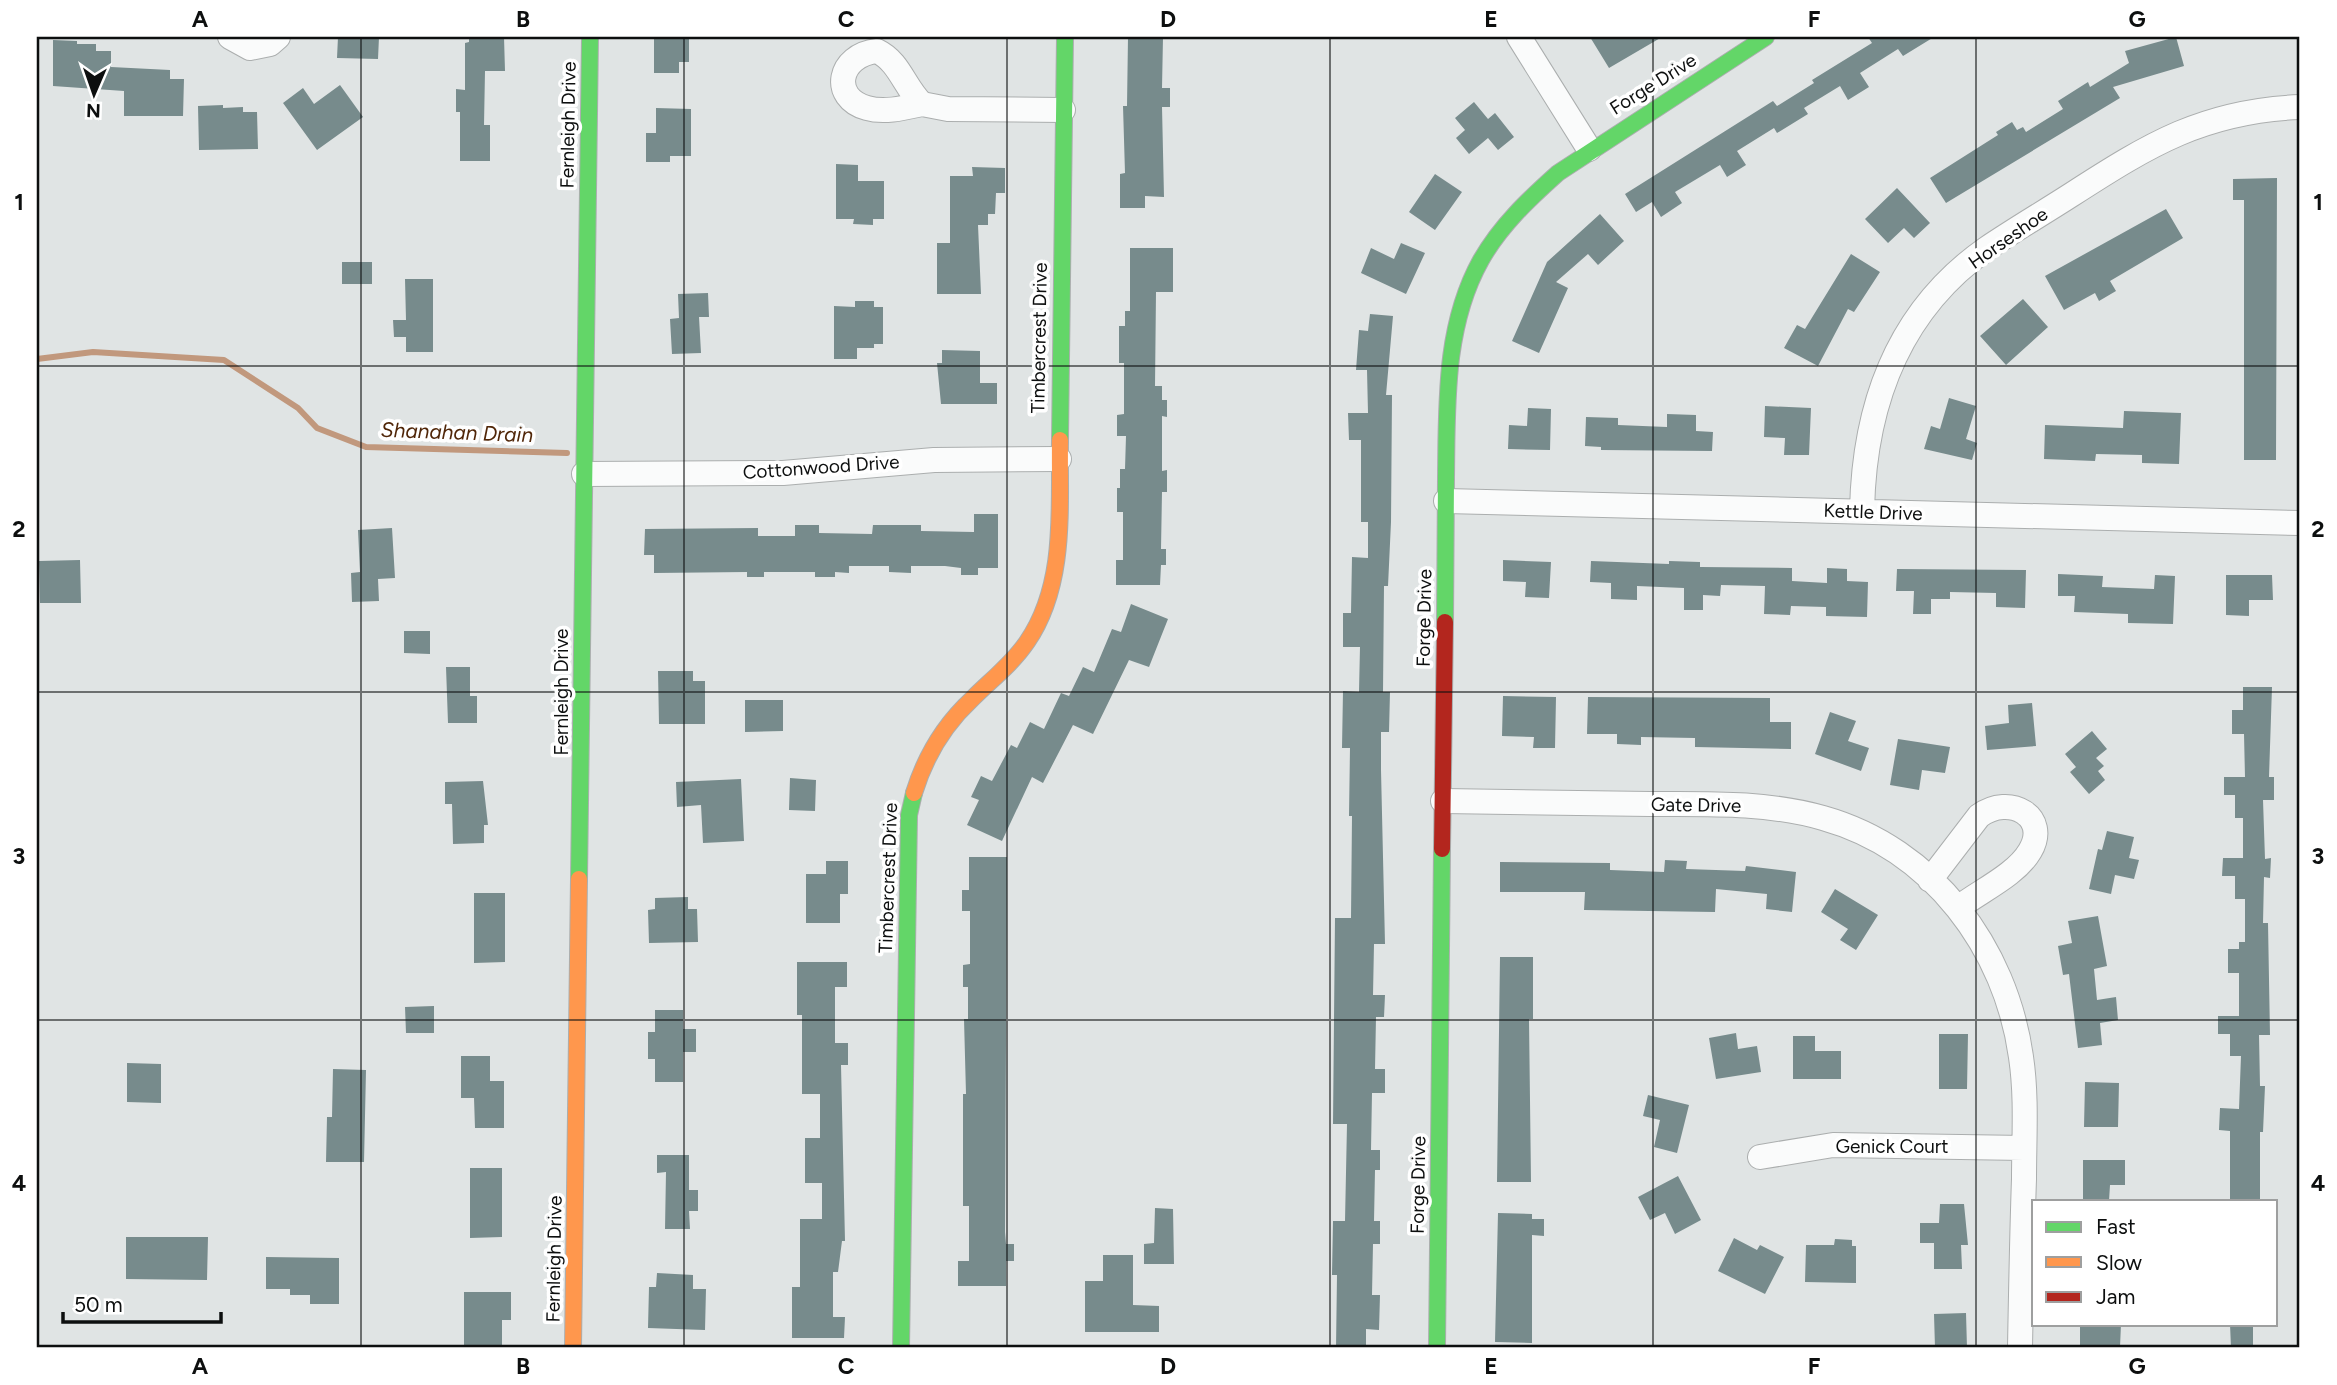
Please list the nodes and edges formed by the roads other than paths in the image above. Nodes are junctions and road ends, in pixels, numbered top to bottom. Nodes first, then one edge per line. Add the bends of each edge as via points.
1 (230, 37) edge
2 (278, 37) edge
3 (590, 37) edge
4 (1065, 37) edge
5 (1519, 37) edge
6 (1766, 37) edge
7 (922, 104) dead end
8 (2300, 107) edge
9 (1063, 110) junction
10 (1589, 149) junction
11 (1059, 458) junction
12 (584, 474) junction
13 (1446, 501) junction
14 (1862, 511) junction
15 (2300, 523) edge
16 (1443, 801) junction
17 (1930, 880) junction
18 (1958, 908) junction
19 (2024, 1148) junction
20 (1760, 1157) dead end
21 (573, 1348) edge
22 (901, 1348) edge
23 (1437, 1348) edge
24 (2020, 1348) edge

1 - 2 street via 250,48 270,44
3 - 12 street, Fernleigh Drive
4 - 9 street, Timbercrest Drive
5 - 10 street
6 - 10 street, Forge Drive
7 - 9 street via 948,109
8 - 14 street, Horseshoe via 2223,116 2157,142 1985,250 1955,275 1917,320 1880,388 1866,448
9 - 11 street, Timbercrest Drive
10 - 13 street, Forge Drive via 1558,170 1513,213 1469,285 1449,364
11 - 12 street, Cottonwood Drive via 934,460 783,473
11 - 22 street, Timbercrest Drive via 1058,553 1040,618 1012,662 953,717 937,739 914,788 909,815
12 - 21 street, Fernleigh Drive
13 - 14 street, Kettle Drive
13 - 16 street, Forge Drive
14 - 15 street, Kettle Drive
16 - 17 street, Gate Drive via 1723,804 1785,809 1854,830
16 - 23 street, Forge Drive
17 - 18 street, Gate Drive
17 - 18 street via 1979,816 2007,806 2025,813 2035,837 2025,859
18 - 19 street, Gate Drive via 1990,952 2010,1004 2022,1059
19 - 20 street, Genick Court via 1833,1145
19 - 24 street, Gate Drive

